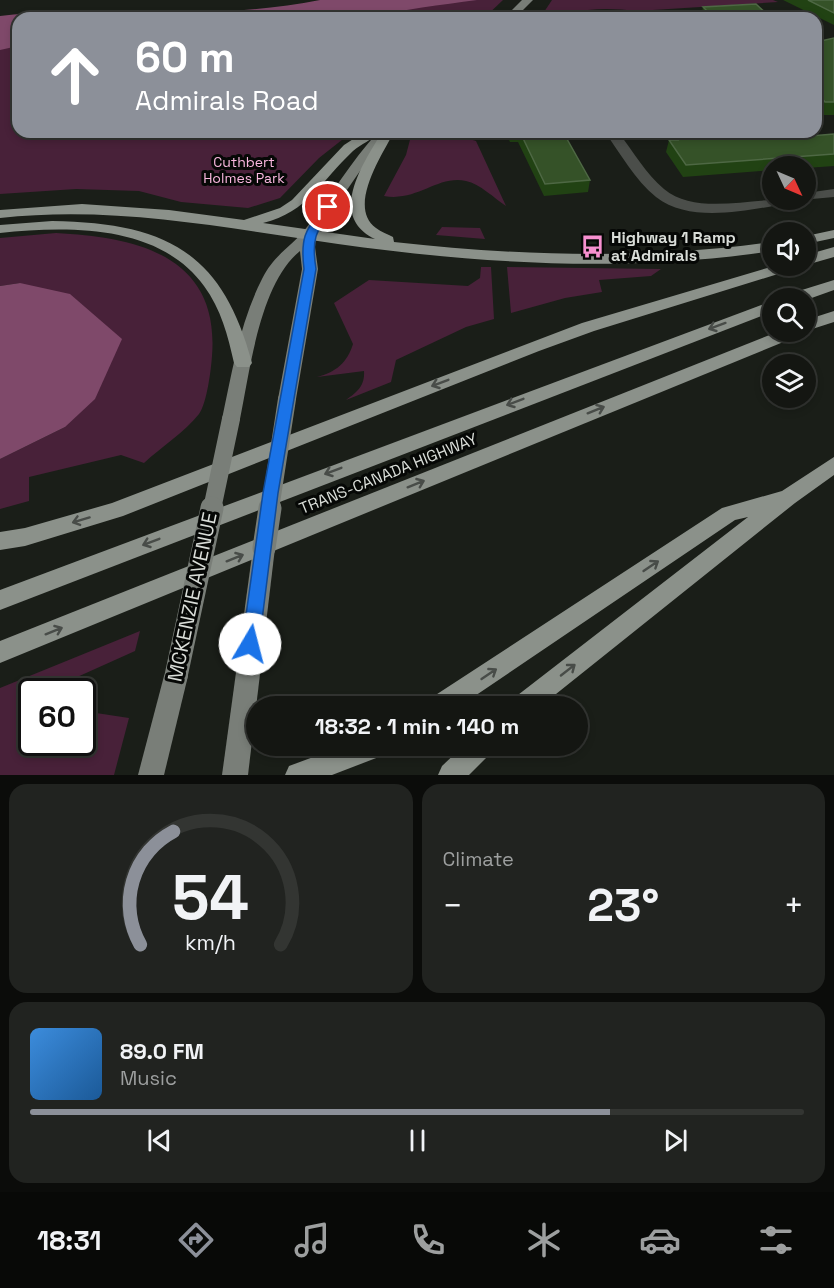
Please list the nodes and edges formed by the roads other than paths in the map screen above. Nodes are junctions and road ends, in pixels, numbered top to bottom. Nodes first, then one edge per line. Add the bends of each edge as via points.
1 (528, 0) edge
2 (515, 12) edge
3 (364, 138) edge
4 (382, 138) edge
5 (384, 138) edge
6 (616, 138) edge
7 (834, 193) edge
8 (816, 196) edge
9 (762, 202) edge
10 (0, 214) edge
11 (230, 223) junction
12 (0, 229) edge
13 (309, 234) junction
14 (834, 234) edge
15 (816, 238) edge
16 (762, 249) edge
17 (834, 252) edge
18 (446, 253) junction
19 (816, 257) edge
20 (762, 274) edge
21 (834, 285) edge
22 (816, 291) edge
23 (762, 310) edge
24 (834, 316) edge
25 (816, 323) edge
26 (767, 342) edge
27 (243, 363) junction
28 (834, 465) edge
29 (788, 497) junction
30 (0, 541) edge
31 (0, 600) edge
32 (0, 652) edge
33 (455, 696) edge
34 (536, 696) edge
35 (348, 756) edge
36 (470, 756) edge
37 (151, 775) edge
38 (235, 775) edge
39 (298, 775) edge
40 (451, 775) edge

1 - 2 main road
3 - 11 highway via 349,148 298,204 268,218
4 - 13 main road, MCKENZIE AVENUE
5 - 18 highway via 356,204 361,224 372,235
6 - 9 street via 660,193 676,203 703,207
7 - 8 street
10 - 11 highway via 65,208
11 - 13 highway
12 - 27 highway via 29,225 105,229 137,235 182,256 203,274 218,295 233,324
13 - 18 highway
13 - 27 main road, MCKENZIE AVENUE via 278,263
13 - 38 main road, bridge via 310,269 271,493
14 - 15 highway
16 - 18 highway via 622,262
17 - 19 highway
20 -> 30 highway via 533,347 116,510
21 - 22 highway
23 -> 31 highway, TRANS-CANADA HIGHWAY
24 - 25 highway
32 -> 26 highway, TRANS-CANADA HIGHWAY
27 - 37 main road, MCKENZIE AVENUE, bridge
28 - 29 highway
33 -> 29 highway via 729,514
34 -> 29 highway
35 - 39 highway
36 - 40 highway

